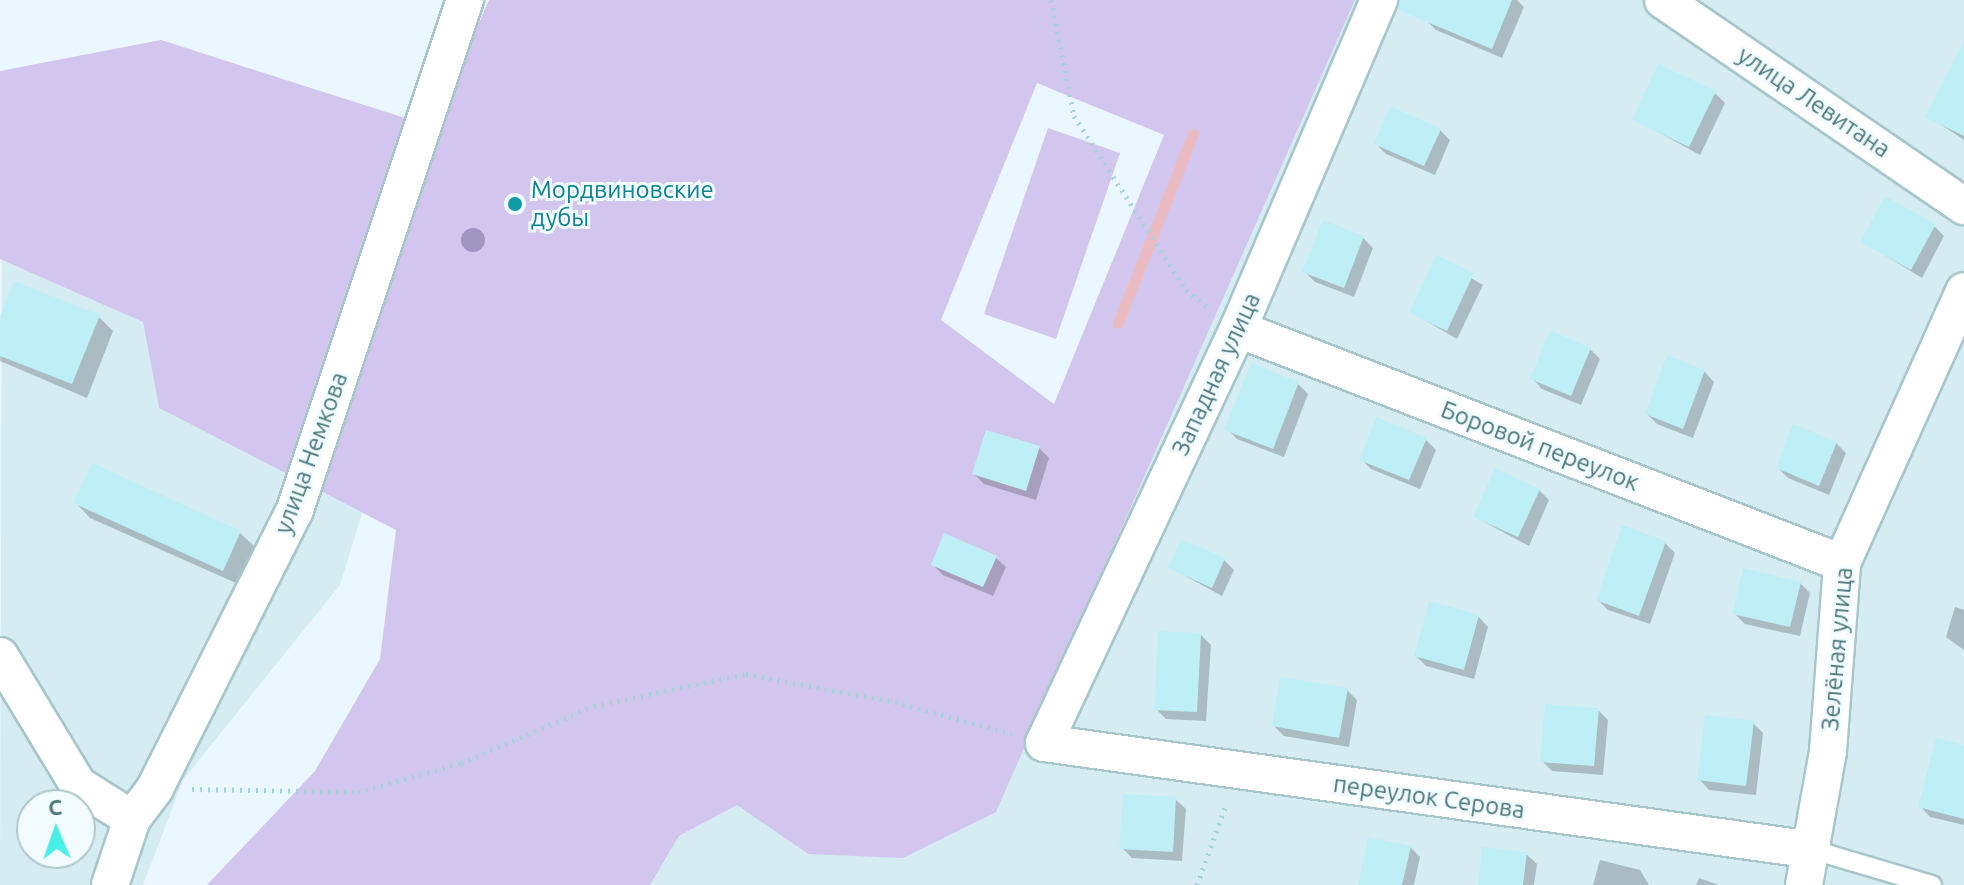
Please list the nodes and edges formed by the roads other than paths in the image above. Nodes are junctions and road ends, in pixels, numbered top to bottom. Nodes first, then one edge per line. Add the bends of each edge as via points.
1 (465, 0) edge
2 (1379, 0) edge
3 (1663, 0) edge
4 (1964, 206) edge
5 (1964, 291) edge
6 (1238, 329) junction
7 (1842, 563) junction
8 (0, 656) edge
9 (1044, 743) joint
10 (132, 819) junction
11 (1813, 850) junction
12 (110, 885) edge
13 (1804, 885) edge
14 (1932, 885) edge

1 - 10 street, улица Немкова via 295,510 155,788
2 - 6 street, Западная улица
3 - 4 street, улица Левитана
5 - 7 street, Зелёная улица
6 - 7 street, Боровой переулок
6 - 9 street, Западная улица
7 - 11 street, Зелёная улица via 1828,751
8 - 10 street via 78,785
9 - 11 street, переулок Серова
10 - 12 street, улица Немкова
11 - 13 street, Зелёная улица
11 - 14 lane

